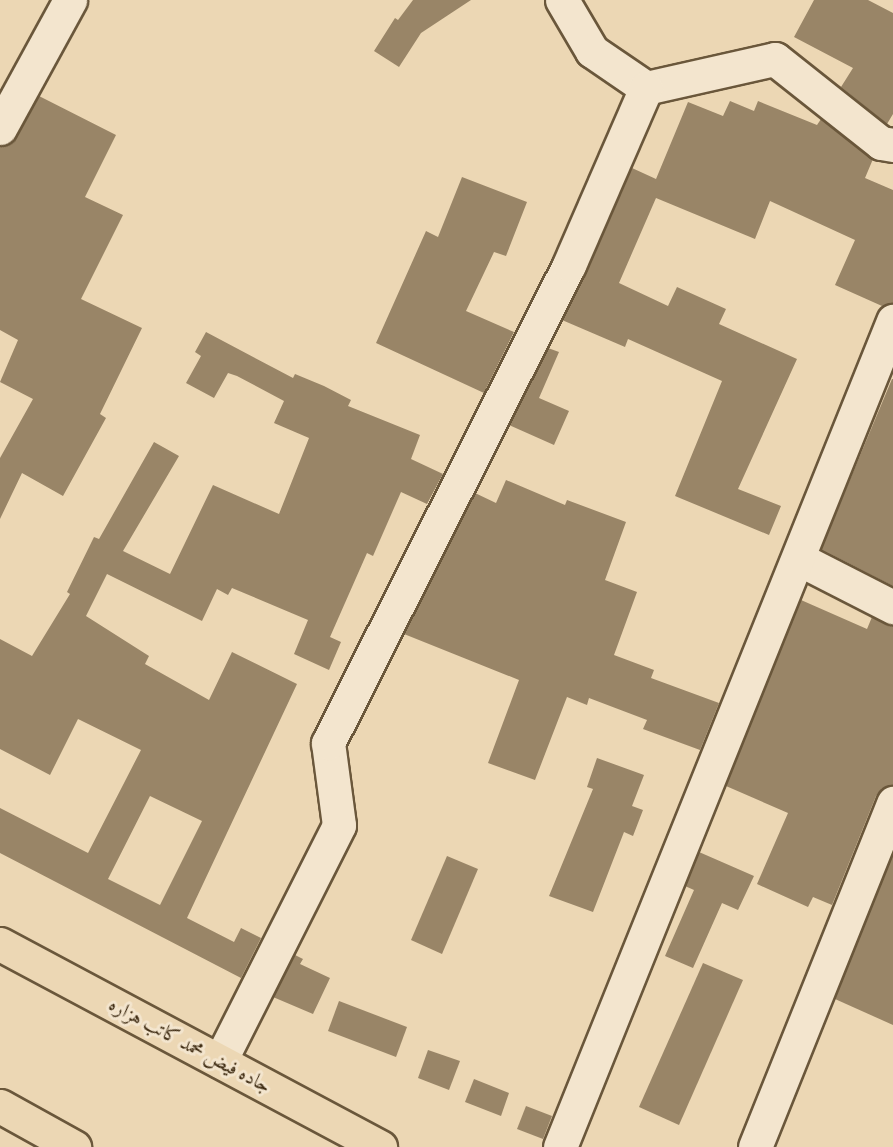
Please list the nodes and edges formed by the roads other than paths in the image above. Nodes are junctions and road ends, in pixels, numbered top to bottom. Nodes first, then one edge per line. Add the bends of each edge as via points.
1 (70, 0) edge
2 (562, 0) edge
3 (646, 88) junction
4 (0, 128) edge
5 (889, 138) edge
6 (893, 321) edge
7 (799, 559) junction
8 (893, 607) edge
9 (893, 802) edge
10 (0, 944) edge
11 (220, 1061) junction
12 (0, 1106) edge
13 (74, 1147) edge
14 (380, 1147) edge
15 (560, 1147) edge
16 (755, 1147) edge

1 - 4 street
2 - 3 street via 592,51
3 - 5 street via 775,59
3 - 11 street via 569,265 328,743 339,825
6 - 7 street
7 - 8 street
7 - 15 street
9 - 16 street
10 - 11 main road, جاده فیض محمد کاتب هزاره
11 - 14 main road, جاده فیض محمد کاتب هزاره
12 - 13 main road

